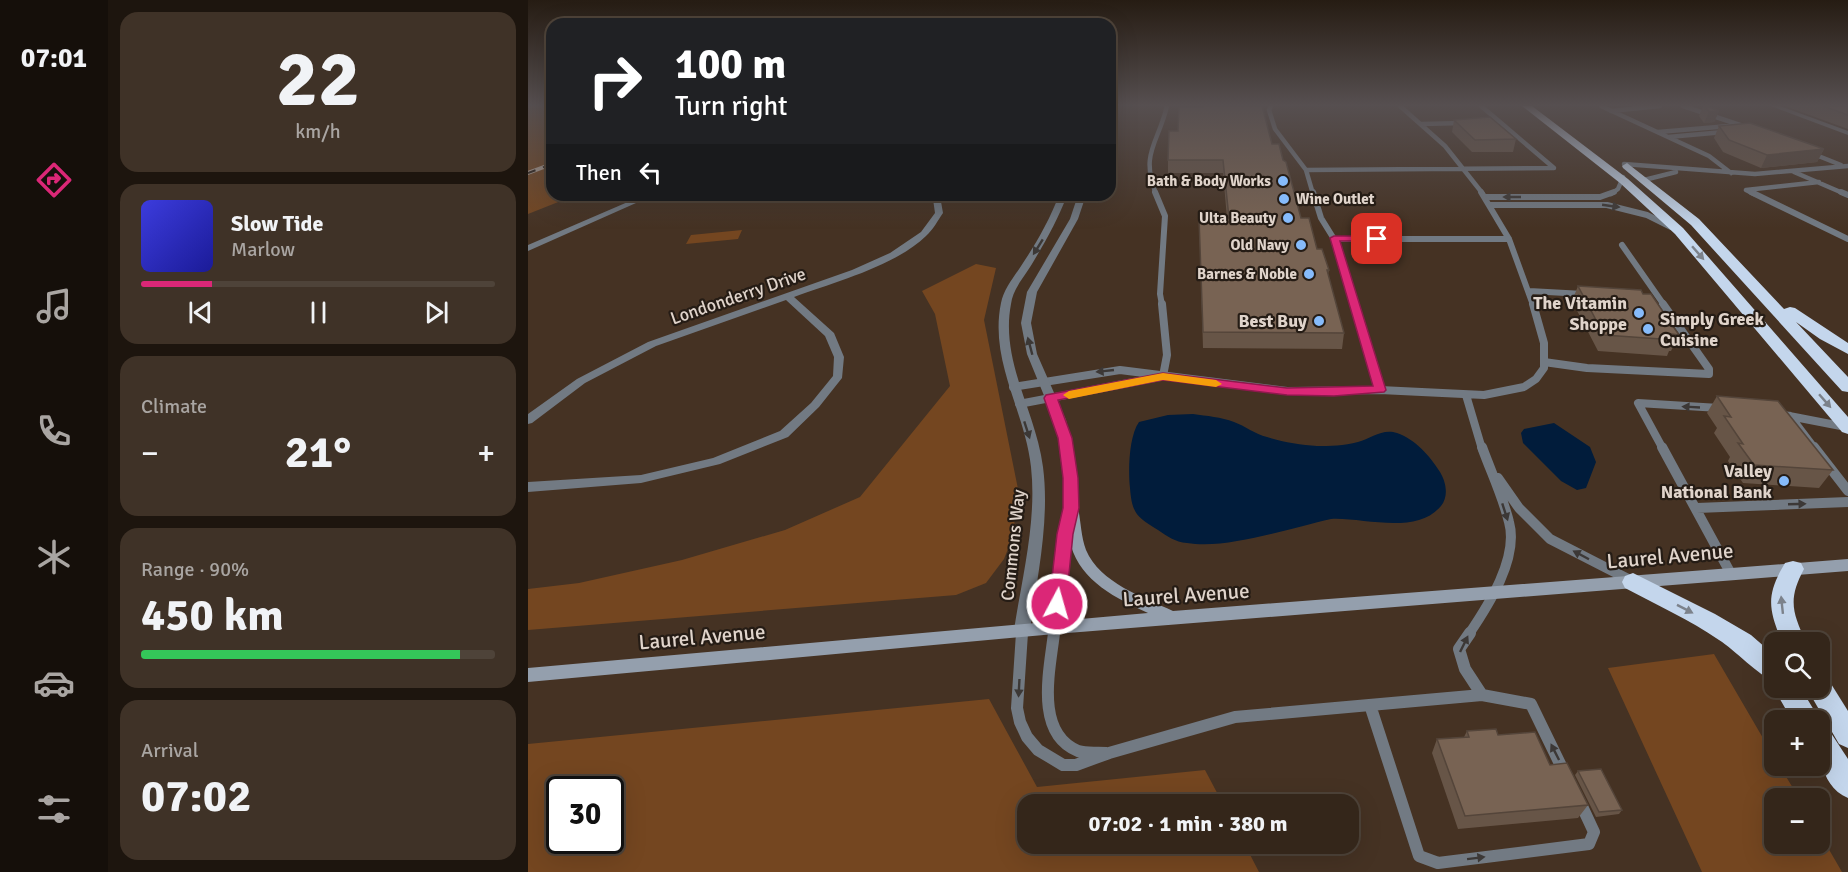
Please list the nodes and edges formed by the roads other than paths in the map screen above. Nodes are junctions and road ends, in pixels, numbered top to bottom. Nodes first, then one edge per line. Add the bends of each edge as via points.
1 (1152, 147) edge
2 (1288, 147) edge
3 (1446, 147) edge
4 (1529, 147) edge
5 (1587, 147) edge
6 (1594, 147) edge
7 (1688, 147) edge
8 (1804, 150) edge
9 (1846, 166) edge
10 (1306, 170) junction
11 (1466, 170) junction
12 (1694, 170) junction
13 (1623, 171) junction
14 (1793, 171) junction
15 (1731, 172) junction
16 (1644, 180) junction
17 (1819, 182) junction
18 (1848, 195) edge
19 (1485, 197) junction
20 (636, 201) edge
21 (938, 201) edge
22 (1060, 201) edge
23 (1080, 201) edge
24 (1490, 205) junction
25 (1679, 231) junction
26 (1334, 238) junction
27 (1509, 239) junction
28 (1848, 239) edge
29 (1622, 245) dead end
30 (528, 248) edge
31 (1738, 266) junction
32 (1529, 291) junction
33 (1589, 295) edge
34 (788, 296) junction
35 (1648, 298) edge
36 (1660, 298) junction
37 (1848, 349) edge
38 (1544, 362) junction
39 (1163, 376) junction
40 (1043, 381) junction
41 (1013, 387) junction
42 (1848, 387) edge
43 (1380, 390) junction
44 (1466, 394) junction
45 (1051, 398) junction
46 (1019, 404) junction
47 (1730, 409) edge
48 (1773, 413) edge
49 (1790, 416) junction
50 (528, 420) edge
51 (1847, 428) edge
52 (1485, 457) junction
53 (528, 487) edge
54 (1848, 490) edge
55 (1848, 502) edge
56 (1071, 508) junction
57 (1697, 508) junction
58 (1846, 566) edge
59 (1793, 569) junction
60 (1731, 574) junction
61 (1633, 582) junction
62 (1496, 593) junction
63 (1173, 619) junction
64 (1055, 627) junction
65 (1022, 630) junction
66 (1789, 632) edge
67 (1764, 660) edge
68 (528, 675) edge
69 (1482, 695) junction
70 (1826, 698) edge
71 (1370, 705) junction
72 (1848, 735) edge
73 (1109, 753) junction
74 (1830, 755) edge
75 (1848, 784) edge

1 - 39 lane via 1148,174 1165,216 1160,294 1167,355
2 - 10 lane
3 - 11 lane
4 - 11 lane via 1554,168
5 - 13 highway
6 - 13 highway
7 - 15 lane
8 - 9 lane
9 - 14 lane
10 - 11 lane
10 - 26 lane via 1321,218
11 - 19 lane
12 - 13 lane
12 - 15 lane
12 - 16 lane
13 - 16 highway
13 -> 19 lane via 1621,187 1612,195
13 - 25 highway
14 - 15 lane
14 - 17 lane
16 - 31 highway via 1695,222
17 - 18 lane
17 - 28 lane via 1746,190
19 - 24 lane
20 - 30 street
21 - 34 street, Londonderry Drive via 939,213 924,234 893,255
22 -> 41 street, Commons Way via 1048,231 1006,302 1003,338
40 -> 23 street via 1027,334 1027,312 1032,292 1074,219
24 -> 25 lane via 1607,205 1647,215
24 - 27 lane
25 -> 51 highway
26 - 27 lane
26 - 43 lane
27 - 32 lane
29 - 36 lane
31 - 37 highway via 1777,302
31 - 42 highway
32 - 33 lane
32 - 38 lane via 1544,343
34 - 50 street, Londonderry Drive via 652,344 581,381
34 - 53 street via 830,335 839,357 838,376 784,434 716,461 641,479
35 - 36 lane
36 - 38 lane via 1709,374
38 - 44 lane via 1536,380 1524,387 1484,395
39 -> 40 lane via 1120,370
39 - 43 lane via 1287,391
39 - 45 lane
40 - 41 lane
40 - 45 street
41 - 46 street, Commons Way
43 - 44 lane
44 - 52 lane
45 - 46 lane
45 - 56 street via 1069,456
46 -> 65 street, Commons Way via 1033,446 1038,482 1037,530
47 -> 57 lane via 1638,403
48 - 49 lane
49 - 51 lane
49 - 54 lane
61 -> 52 lane via 1550,539 1519,508
52 -> 62 lane via 1512,543
57 -> 55 lane
56 - 63 main road via 1080,551 1100,577
56 - 64 street
57 - 60 lane
58 - 59 main road, Laurel Avenue
59 - 60 main road, Laurel Avenue
66 -> 59 highway via 1779,600
60 - 61 main road, Laurel Avenue
61 - 62 main road, Laurel Avenue
61 -> 67 highway via 1725,630
62 - 63 main road, Laurel Avenue
69 -> 62 lane via 1465,669 1459,649
63 - 64 main road, Laurel Avenue
64 - 65 main road, Laurel Avenue
64 - 73 lane via 1049,715 1054,729 1078,751
65 - 68 main road, Laurel Avenue
65 -> 73 lane via 1017,708 1027,737 1038,750 1064,765 1076,765
69 - 71 lane
71 -> 69 lane via 1419,856 1438,863 1590,844 1594,832 1531,704
70 - 72 highway
71 - 73 lane via 1235,717
74 - 75 highway

